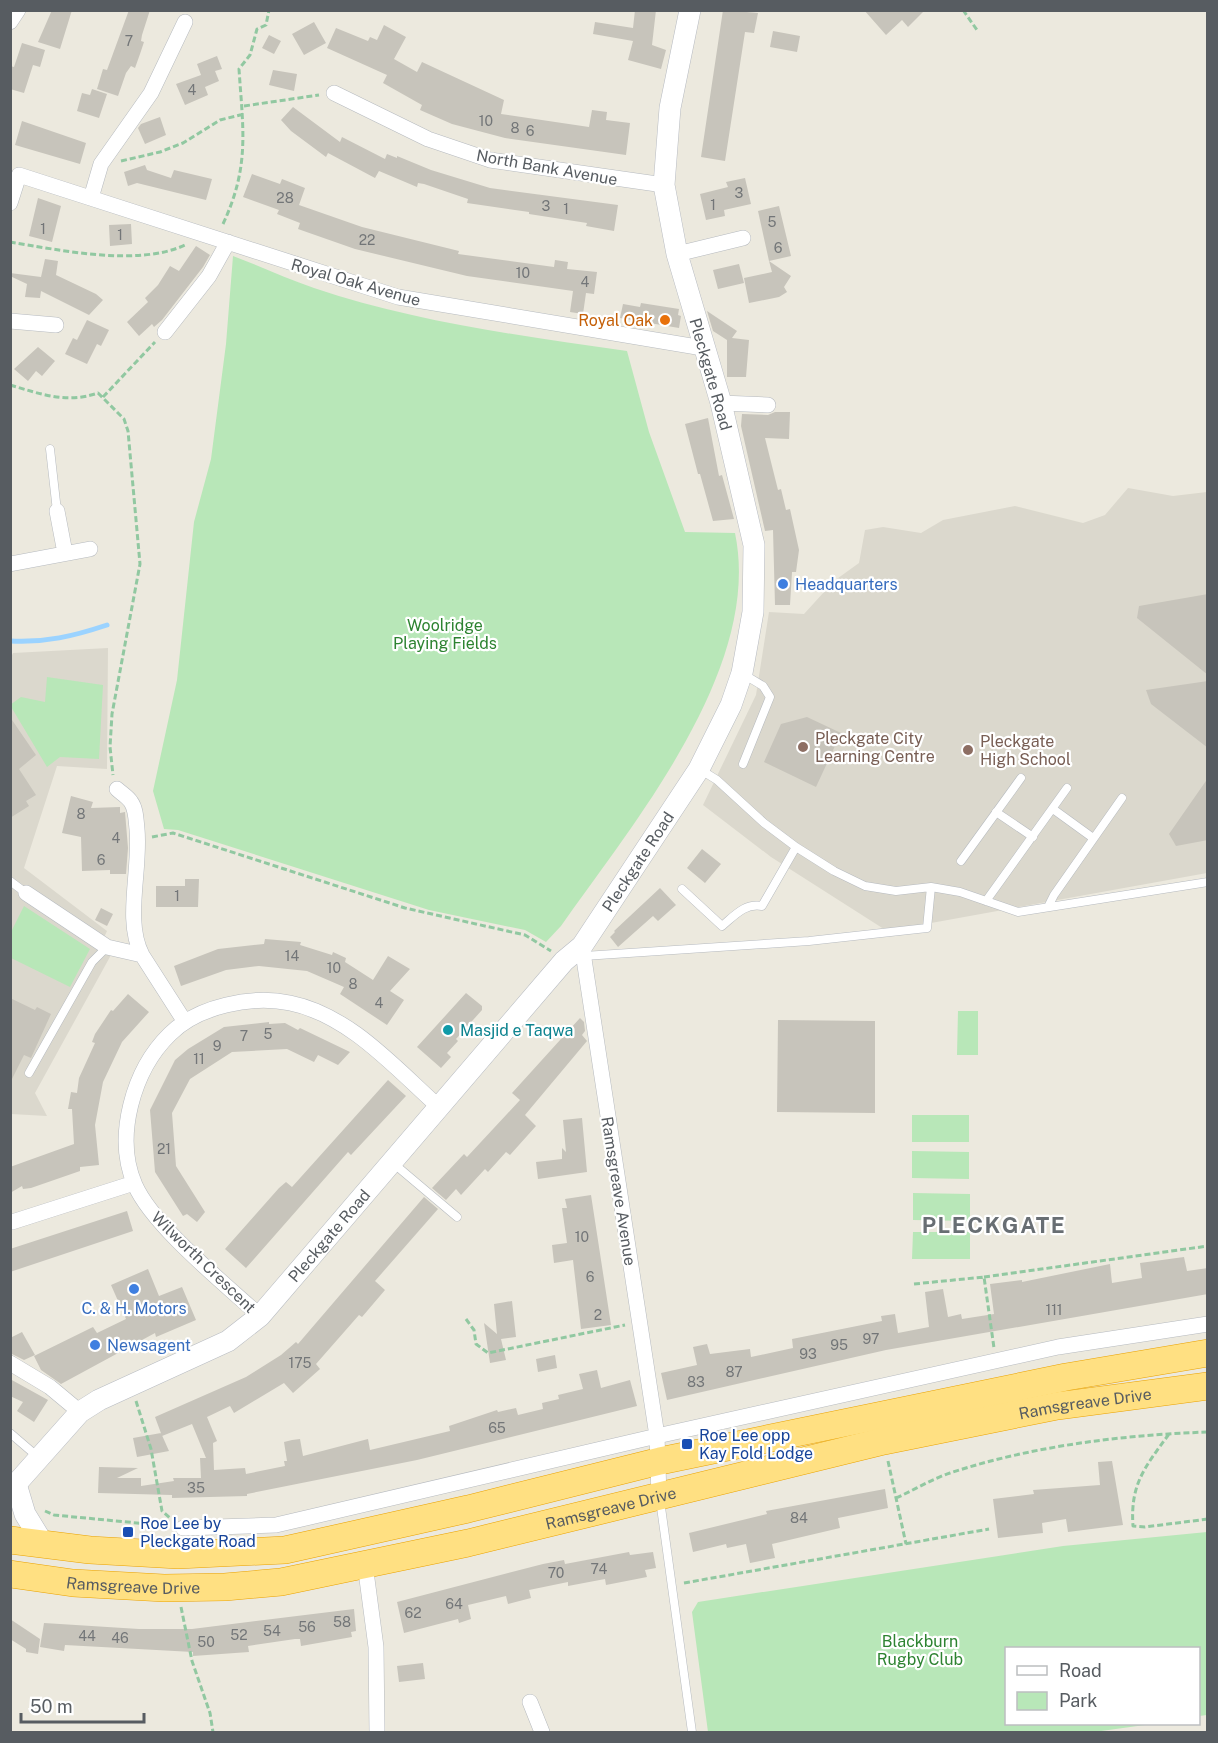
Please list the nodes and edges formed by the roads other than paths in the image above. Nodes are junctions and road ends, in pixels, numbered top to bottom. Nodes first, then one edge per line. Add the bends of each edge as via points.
1 (18, 10) edge
2 (690, 10) edge
3 (10, 22) edge
4 (185, 22) dead end
5 (334, 93) road end
6 (664, 185) junction
7 (91, 198) junction
8 (10, 203) edge
9 (743, 238) dead end
10 (222, 240) junction
11 (677, 254) junction
12 (10, 321) edge
13 (56, 325) dead end
14 (165, 332) road end
15 (703, 348) junction
16 (721, 403) junction
17 (768, 405) dead end
18 (50, 449) dead end
19 (57, 511) joint
20 (90, 549) dead end
21 (65, 553) junction
22 (10, 564) edge
23 (742, 673) junction
24 (743, 764) dead end
25 (699, 769) junction
26 (1021, 778) dead end
27 (1067, 788) dead end
28 (117, 789) road end
29 (1122, 798) dead end
30 (1053, 808) junction
31 (996, 812) junction
32 (1032, 837) junction
33 (1093, 838) junction
34 (796, 847) junction
35 (961, 861) dead end
36 (10, 881) edge
37 (1208, 882) edge
38 (931, 887) junction
39 (682, 889) dead end
40 (26, 893) joint
41 (986, 901) junction
42 (1048, 907) junction
43 (107, 947) junction
44 (577, 954) junction
45 (142, 955) junction
46 (185, 1022) junction
47 (29, 1073) dead end
48 (440, 1108) junction
49 (393, 1163) junction
50 (134, 1183) junction
51 (457, 1217) dead end
52 (12, 1222) dead end
53 (260, 1316) junction
54 (1208, 1324) edge
55 (1071, 1345) junction
56 (1208, 1353) edge
57 (10, 1364) edge
58 (1077, 1375) junction
59 (1208, 1386) edge
60 (1083, 1402) junction
61 (80, 1412) junction
62 (10, 1433) edge
63 (658, 1449) junction
64 (39, 1458) junction
65 (12, 1490) edge
66 (659, 1496) junction
67 (276, 1525) junction
68 (183, 1528) road end
69 (10, 1540) edge
70 (44, 1545) junction
71 (285, 1550) junction
72 (365, 1564) junction
73 (10, 1574) edge
74 (530, 1702) dead end
75 (377, 1732) edge
76 (542, 1732) edge
77 (692, 1732) edge

1 - 3 street
2 - 6 main road, Pleckgate Road via 670,108
4 - 7 street via 151,93 101,164
5 - 6 street, North Bank Avenue via 428,139 490,160
6 - 11 main road, Pleckgate Road
7 - 8 street, Royal Oak Avenue via 19,175
7 - 10 street, Royal Oak Avenue
9 - 11 street
10 - 14 street via 209,276
10 - 15 street, Royal Oak Avenue via 398,297
11 - 15 main road, Pleckgate Road
12 - 13 street
15 - 16 main road, Pleckgate Road
16 - 17 street
16 - 23 main road, Pleckgate Road via 754,545 753,612
18 - 19 lane
19 - 21 street
20 - 21 street
21 - 22 street
23 - 24 lane via 763,686 770,697
23 - 25 main road, Pleckgate Road via 731,705
25 - 34 lane
25 - 44 main road, Pleckgate Road
26 - 31 lane
27 - 30 lane
28 - 45 street via 134,808 138,840 133,921 135,941
29 - 33 lane
30 - 32 lane
30 - 33 lane
31 - 32 lane
31 - 35 lane
32 - 41 lane
33 - 42 lane
34 - 38 lane via 865,886 896,891
34 - 39 lane via 762,906 752,904 722,926
36 - 40 lane
37 - 42 lane
38 - 41 lane
38 - 44 lane via 927,928 809,942
40 - 43 street
41 - 42 lane via 1018,912
43 - 45 street
43 - 47 lane via 92,962
44 - 48 main road, Pleckgate Road
44 - 63 street, Ramsgreave Avenue
45 - 46 street
46 - 48 street, Wilworth Crescent via 218,1008 261,1000 316,1011 364,1040
46 - 50 street, Wilworth Crescent via 156,1051 134,1093 126,1154
48 - 49 main road, Pleckgate Road
49 - 51 lane
49 - 53 main road, Pleckgate Road
50 - 52 street
50 - 53 street, Wilworth Crescent via 154,1216
53 - 61 main road, Pleckgate Road via 228,1341
54 - 55 street
55 - 58 street
55 - 63 street
56 - 58 highway, Ramsgreave Drive
57 - 61 street via 50,1387
58 - 60 street
58 - 63 highway, Ramsgreave Drive
59 - 60 highway, Ramsgreave Drive
60 - 66 highway, Ramsgreave Drive via 884,1441
61 - 64 main road, Pleckgate Road
62 - 64 lane
63 - 66 street, Ramsgreave Avenue
63 - 67 street
63 - 71 highway, Ramsgreave Drive via 468,1509
64 - 65 main road, Pleckgate Road
65 - 70 main road
66 - 72 highway, Ramsgreave Drive
66 - 77 lane
67 - 68 street
67 - 71 street
69 - 70 highway, Ramsgreave Drive
70 - 71 highway, Ramsgreave Drive via 196,1556
72 - 73 highway, Ramsgreave Drive via 281,1582 225,1587 74,1583
72 - 75 street via 376,1647
74 - 76 street

